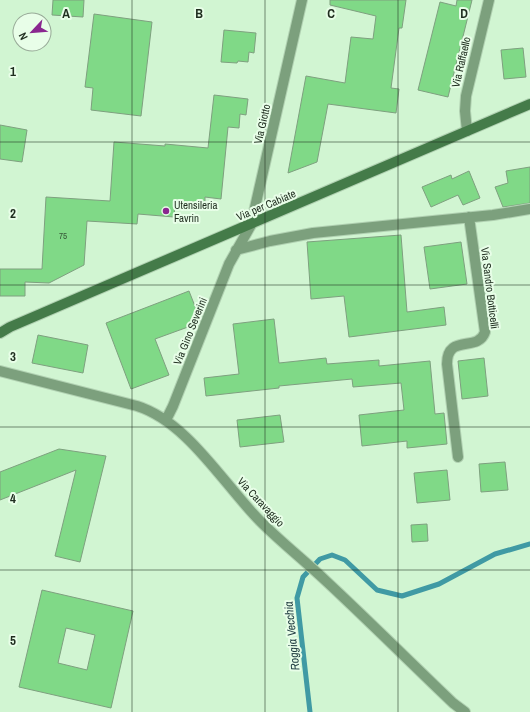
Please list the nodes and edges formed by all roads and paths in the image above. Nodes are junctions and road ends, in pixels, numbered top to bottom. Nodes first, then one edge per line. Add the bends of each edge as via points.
1 (302, 0) edge
2 (489, 0) edge
3 (530, 104) edge
4 (467, 131) junction
5 (530, 209) edge
6 (469, 217) junction
7 (251, 225) junction
8 (236, 250) junction
9 (10, 327) junction
10 (0, 330) edge
11 (0, 333) edge
12 (2, 370) edge
13 (166, 420) junction
14 (458, 457) dead end
15 (465, 712) edge

1 - 7 street, Via Giotto
2 - 4 street, Via Raffaello via 466,96
3 - 4 street, Via per Cabiate
4 - 7 street, Via per Cabiate
5 - 6 street
6 - 8 street via 313,233
6 - 14 street, Via Sandro Botticelli via 485,332 478,342 458,345 448,355
7 - 8 street, Via Giotto
7 - 9 street, Via per Cabiate
8 - 13 street, Via Gino Severini
9 - 10 street, Via per Cabiate
9 - 11 street, Via per Cabiate
12 - 13 street, Via Caravaggio via 147,409
13 - 15 street, Via Caravaggio via 196,449 261,522

